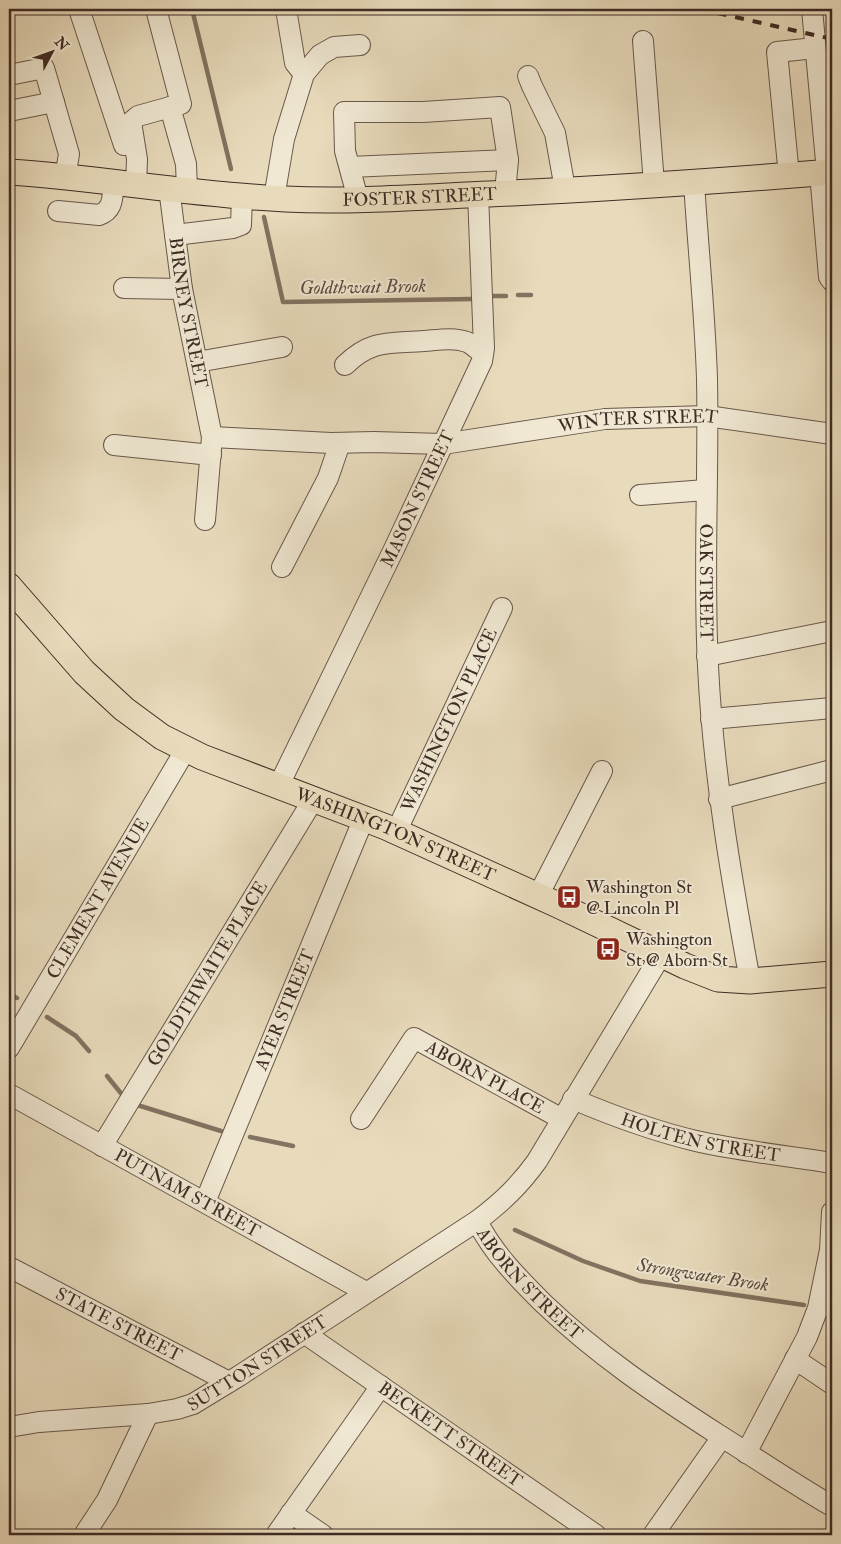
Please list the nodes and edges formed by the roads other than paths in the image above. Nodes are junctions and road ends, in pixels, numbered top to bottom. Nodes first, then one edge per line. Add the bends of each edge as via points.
1 (156, 9) edge
2 (286, 9) edge
3 (812, 9) edge
4 (86, 10) edge
5 (643, 41) dead end
6 (360, 45) dead end
7 (815, 48) junction
8 (304, 74) junction
9 (9, 75) edge
10 (528, 76) dead end
11 (54, 102) junction
12 (170, 107) junction
13 (9, 111) edge
14 (508, 160) junction
15 (350, 167) junction
16 (9, 172) edge
17 (827, 172) edge
18 (789, 176) junction
19 (65, 178) junction
20 (694, 182) junction
21 (125, 184) junction
22 (654, 184) junction
23 (178, 189) junction
24 (565, 189) junction
25 (505, 193) junction
26 (478, 194) junction
27 (242, 196) junction
28 (274, 198) junction
29 (358, 199) junction
30 (58, 210) dead end
31 (175, 235) junction
32 (832, 281) edge
33 (124, 288) dead end
34 (182, 289) junction
35 (282, 346) dead end
36 (483, 353) junction
37 (197, 362) junction
38 (345, 365) dead end
39 (707, 416) junction
40 (832, 434) edge
41 (340, 443) junction
42 (443, 444) junction
43 (114, 445) dead end
44 (212, 446) junction
45 (706, 490) junction
46 (640, 495) dead end
47 (205, 520) dead end
48 (282, 568) dead end
49 (9, 586) edge
50 (502, 608) dead end
51 (832, 631) edge
52 (707, 656) junction
53 (832, 708) edge
54 (711, 719) junction
55 (186, 750) junction
56 (832, 770) edge
57 (602, 771) dead end
58 (278, 786) junction
59 (719, 798) junction
60 (314, 800) junction
61 (364, 818) junction
62 (396, 832) junction
63 (538, 896) junction
64 (661, 955) junction
65 (832, 974) edge
66 (750, 981) junction
67 (9, 1048) edge
68 (9, 1094) edge
69 (573, 1099) junction
70 (562, 1118) junction
71 (361, 1119) dead end
72 (102, 1146) junction
73 (832, 1163) edge
74 (205, 1202) junction
75 (832, 1212) edge
76 (477, 1221) junction
77 (9, 1267) edge
78 (366, 1292) junction
79 (304, 1333) junction
80 (795, 1360) junction
81 (229, 1382) junction
82 (832, 1384) edge
83 (381, 1386) junction
84 (148, 1414) junction
85 (9, 1427) edge
86 (722, 1437) junction
87 (746, 1453) junction
88 (832, 1506) edge
89 (291, 1513) junction
90 (84, 1535) edge
91 (276, 1535) edge
92 (323, 1535) edge
93 (596, 1535) edge
94 (653, 1535) edge

1 - 12 street via 182,104
2 - 8 street via 295,64
3 - 7 street
4 - 21 street via 127,155
5 - 22 street
6 - 8 street via 334,47 320,54
7 - 17 street
7 - 18 street via 777,52
8 - 28 street via 284,139
9 - 11 street via 44,68
10 - 24 street via 555,133
11 - 13 street
11 - 19 street via 69,154
12 - 21 street via 138,116 131,122 137,159
12 - 23 street, BIRNEY STREET via 186,164
14 - 15 street
14 - 15 street via 500,107 423,112 344,112
14 - 25 street
15 - 29 street
16 - 19 main road, FOSTER STREET
17 - 18 main road, FOSTER STREET
17 - 32 street via 829,277
18 - 20 main road, FOSTER STREET
19 - 21 main road, FOSTER STREET
20 - 22 main road, FOSTER STREET
20 - 39 street, OAK STREET
21 - 23 main road, FOSTER STREET
21 - 30 street via 105,213
22 - 24 main road, FOSTER STREET
23 - 27 main road, FOSTER STREET
23 - 31 street, BIRNEY STREET
24 - 25 main road, FOSTER STREET
25 - 26 main road, FOSTER STREET
26 - 29 main road, FOSTER STREET
26 - 36 street, MASON STREET
27 - 28 main road, FOSTER STREET
27 - 31 street via 241,225
28 - 29 main road, FOSTER STREET
31 - 34 street, BIRNEY STREET
33 - 34 street
34 - 37 street, BIRNEY STREET
35 - 37 street
36 - 38 street via 467,342 448,339 408,341 378,344 357,354
36 - 42 street, MASON STREET
37 - 44 street, BIRNEY STREET
39 - 40 street, WINTER STREET
39 - 42 street, WINTER STREET via 605,419
39 - 45 street, OAK STREET
41 - 42 street, WINTER STREET
41 - 44 street, WINTER STREET
41 - 48 street via 328,478
42 - 58 street, MASON STREET
43 - 44 street, WINTER STREET
44 - 47 street, BIRNEY STREET
45 - 46 street
45 - 52 street, OAK STREET
49 - 55 main road, WASHINGTON STREET via 96,684 142,723
50 - 62 street, WASHINGTON PLACE
51 - 52 street
52 - 54 street, OAK STREET
53 - 54 street
54 - 59 street, OAK STREET
55 - 58 main road, WASHINGTON STREET
55 - 67 street, CLEMENT AVENUE
56 - 59 street
57 - 63 street
58 - 60 main road, WASHINGTON STREET
59 - 66 street, OAK STREET
60 - 61 main road, WASHINGTON STREET
60 - 72 street, GOLDTHWAITE PLACE
61 - 62 main road, WASHINGTON STREET
61 - 74 street, AYER STREET
62 - 63 main road, WASHINGTON STREET
63 - 64 main road, WASHINGTON STREET
64 - 66 main road, WASHINGTON STREET via 718,979
64 - 69 street, ABORN STREET
65 - 66 main road, WASHINGTON STREET
68 - 72 street, PUTNAM STREET
69 - 70 street, ABORN STREET
69 - 73 street, HOLTEN STREET via 618,1117 695,1140
70 - 71 street, ABORN PLACE via 414,1038
70 - 76 street, ABORN STREET via 522,1181
72 - 74 street, PUTNAM STREET
74 - 78 street, PUTNAM STREET
75 - 80 street via 823,1293
76 - 78 street, SUTTON STREET
76 - 86 street, ABORN STREET via 486,1239 523,1284 601,1355
77 - 81 street, STATE STREET
78 - 79 street, SUTTON STREET
79 - 81 street, SUTTON STREET
79 - 83 street, BECKETT STREET
80 - 82 street
80 - 87 street
81 - 84 street, SUTTON STREET via 193,1404
83 - 89 street
83 - 93 street, BECKETT STREET
84 - 85 street, SUTTON STREET
84 - 90 street via 108,1500
86 - 87 street, ABORN STREET
86 - 94 street
87 - 88 street, ABORN STREET
89 - 91 street
89 - 92 street

